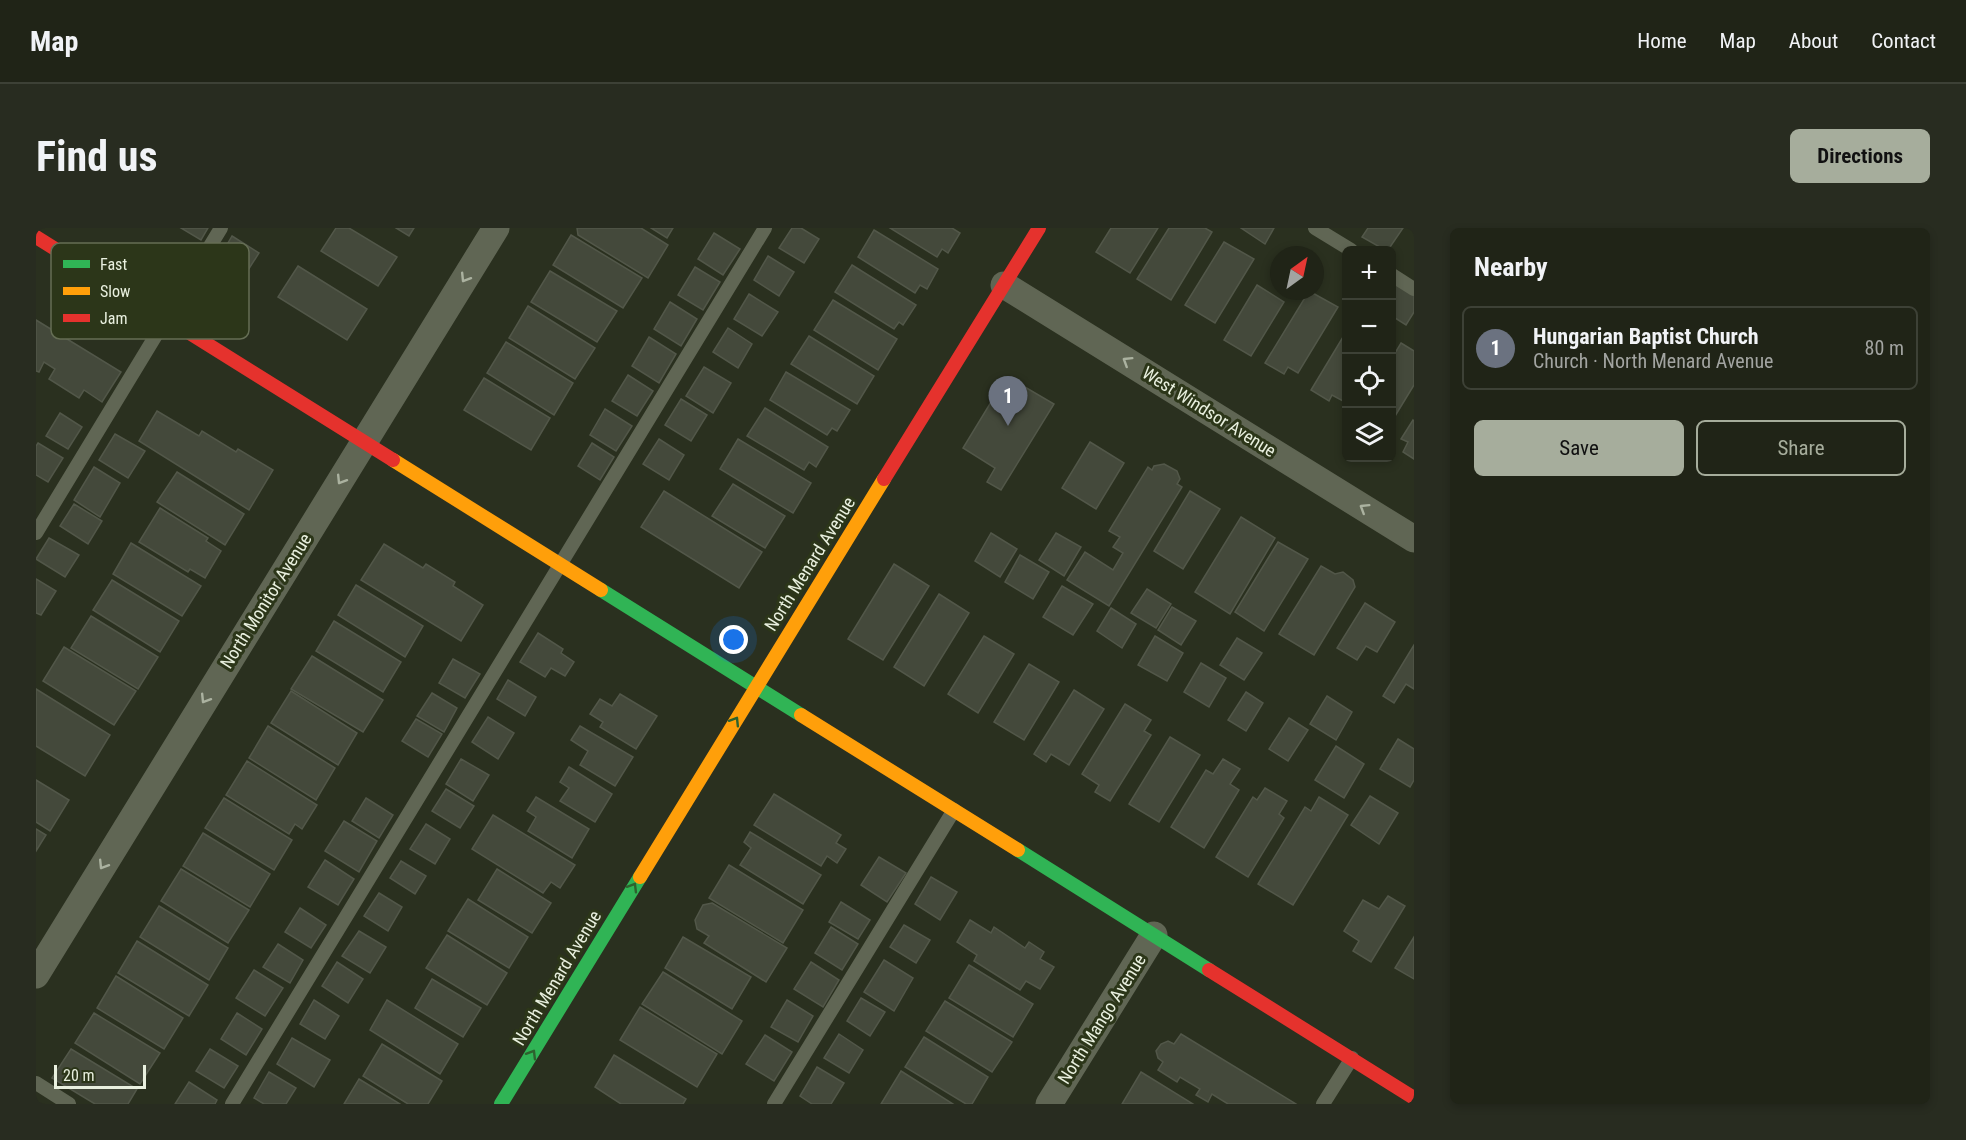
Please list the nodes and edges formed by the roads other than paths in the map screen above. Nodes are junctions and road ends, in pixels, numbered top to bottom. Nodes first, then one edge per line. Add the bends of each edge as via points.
1 (222, 228) edge
2 (496, 228) edge
3 (765, 228) edge
4 (1039, 228) edge
5 (1315, 228) edge
6 (36, 237) edge
7 (213, 243) edge
8 (51, 246) edge
9 (1344, 246) edge
10 (1396, 278) edge
11 (1004, 285) junction
12 (1414, 289) edge
13 (154, 339) edge
14 (200, 339) edge
15 (364, 442) junction
16 (36, 533) edge
17 (1414, 539) edge
18 (561, 564) junction
19 (757, 687) junction
20 (954, 810) junction
21 (1154, 935) junction
22 (36, 975) edge
23 (1352, 1058) junction
24 (36, 1083) edge
25 (1414, 1098) edge
26 (69, 1104) edge
27 (232, 1104) edge
28 (501, 1104) edge
29 (774, 1104) edge
30 (1050, 1104) edge
31 (1323, 1104) edge

1 - 7 lane
2 -> 15 street, North Monitor Avenue
3 - 18 lane
4 - 11 street, North Menard Avenue
5 - 9 lane
6 - 8 street
10 - 12 lane
17 -> 11 street, West Windsor Avenue
11 - 19 street, North Menard Avenue
13 - 16 lane
14 - 15 street
15 - 18 street
15 -> 22 street, North Monitor Avenue
18 - 19 street
18 - 27 lane
19 - 20 street
28 -> 19 street, North Menard Avenue
20 - 21 street
20 - 29 lane
21 - 23 street
21 - 30 street, North Mango Avenue
23 - 25 street
23 - 31 lane
24 - 26 lane

